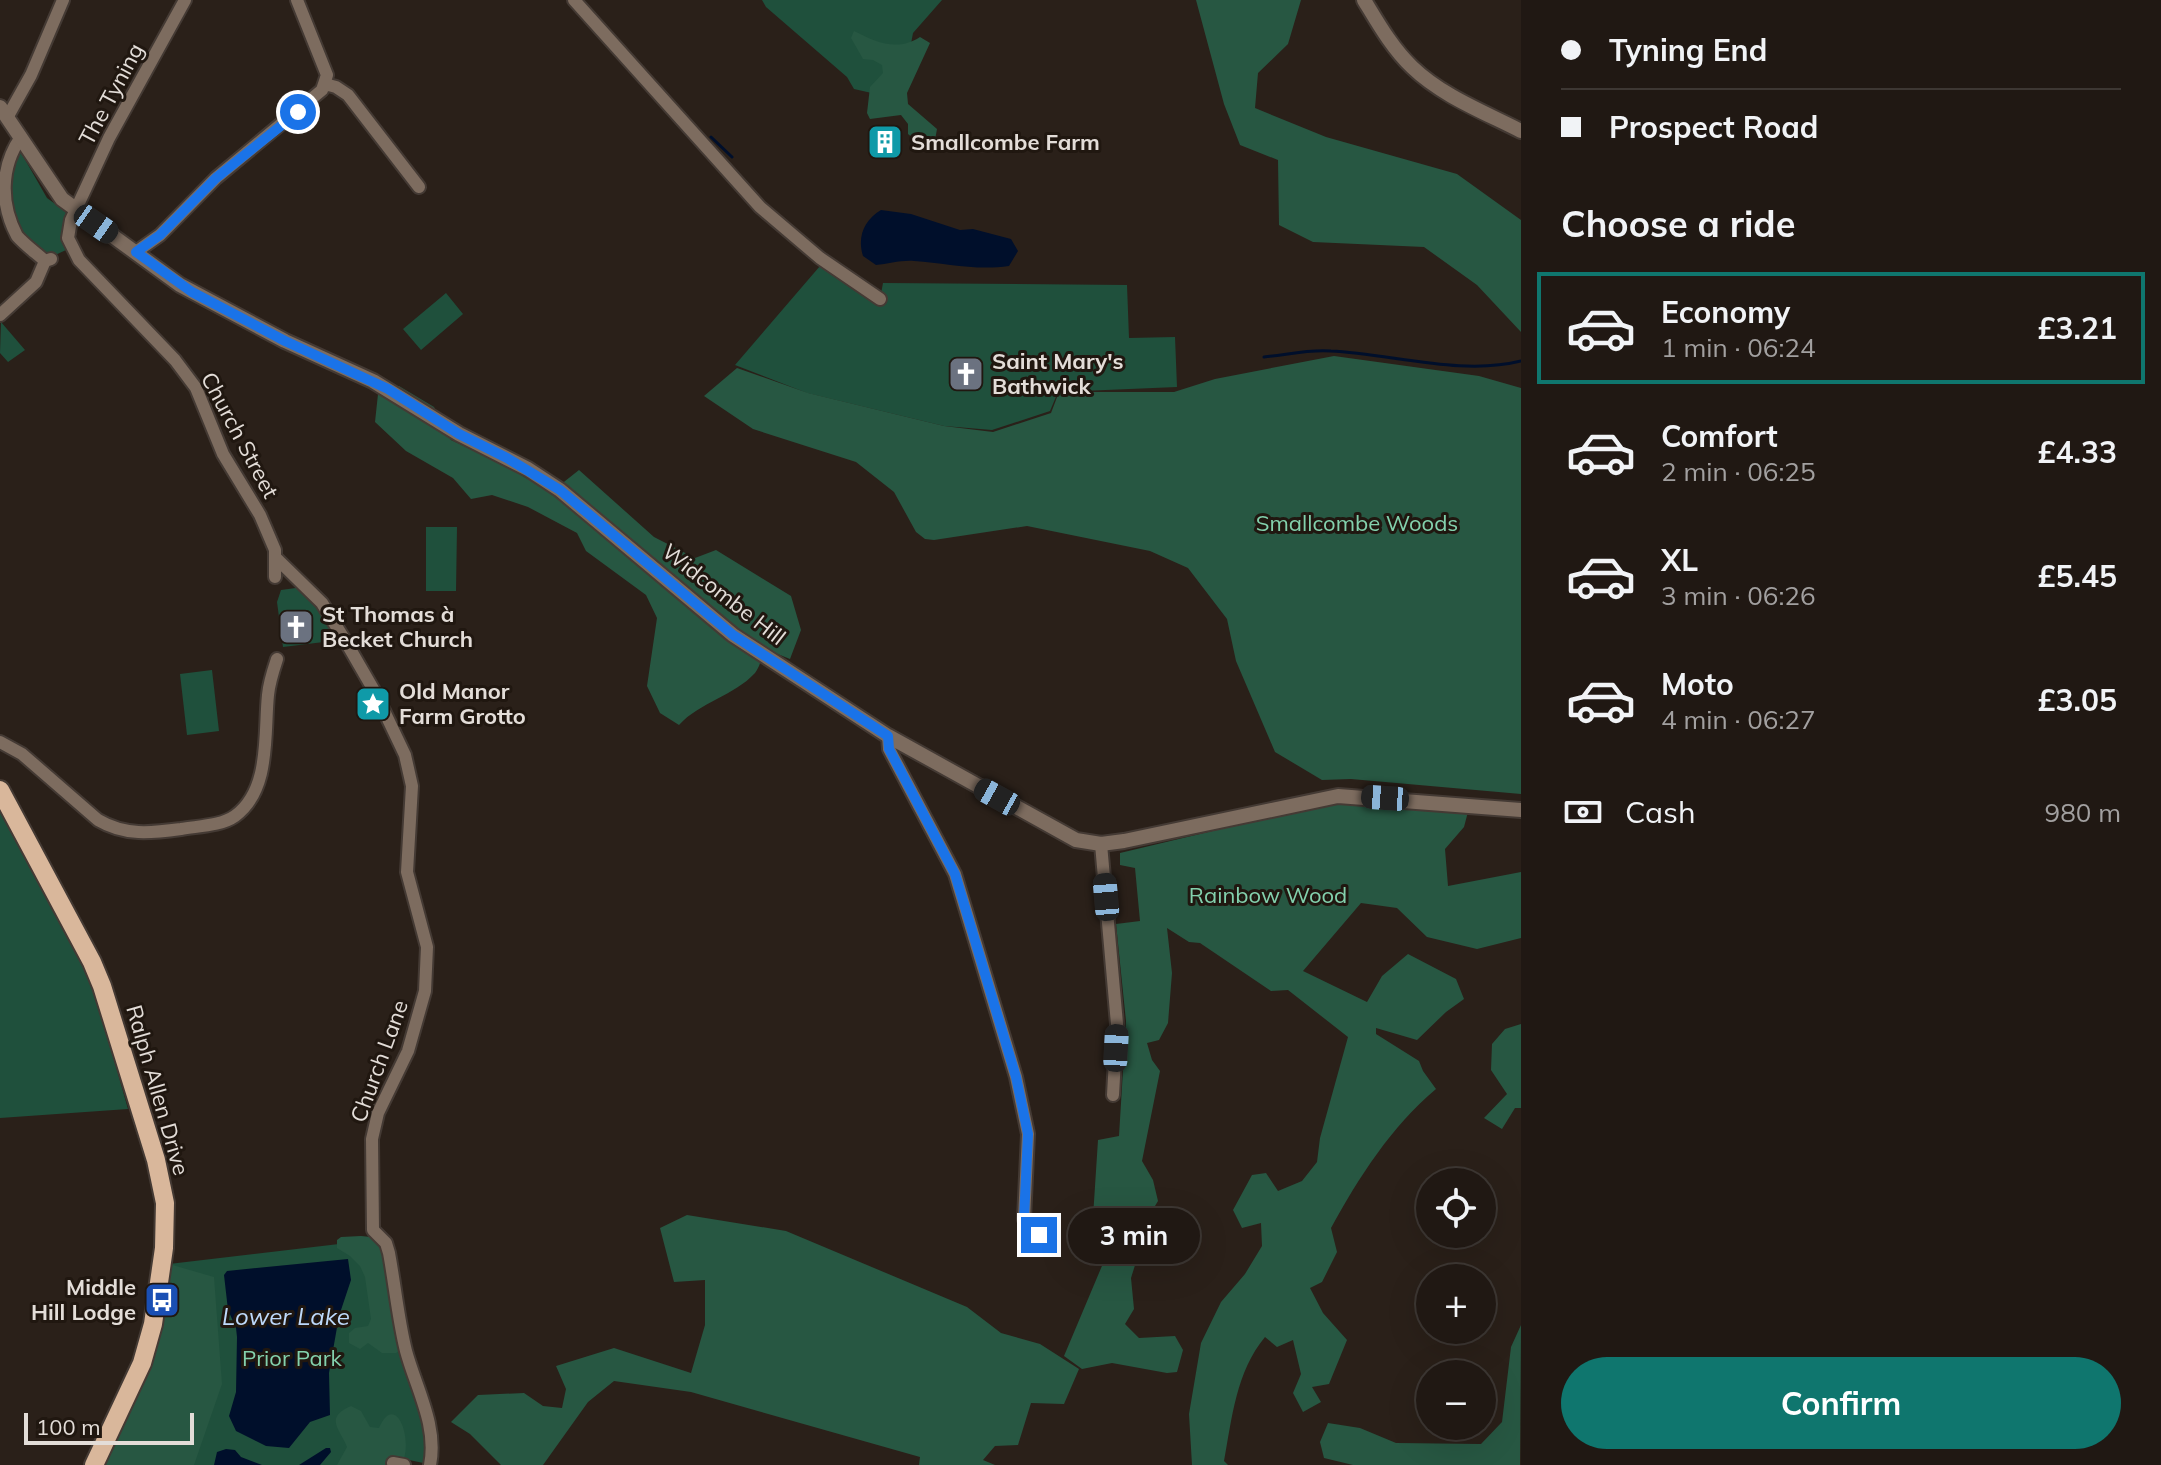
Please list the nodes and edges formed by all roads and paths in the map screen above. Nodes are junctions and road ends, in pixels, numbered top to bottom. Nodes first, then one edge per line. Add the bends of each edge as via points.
1 (63, 0) edge
2 (185, 0) edge
3 (297, 0) edge
4 (574, 0) edge
5 (1364, 0) edge
6 (325, 84) junction
7 (4, 112) edge
8 (1521, 131) edge
9 (21, 137) junction
10 (419, 187) dead end
11 (76, 209) junction
12 (136, 252) junction
13 (880, 299) dead end
14 (0, 315) edge
15 (277, 559) junction
16 (275, 577) dead end
17 (277, 659) dead end
18 (888, 736) junction
19 (0, 742) edge
20 (0, 790) edge
21 (1521, 810) edge
22 (1101, 844) junction
23 (1113, 1095) dead end
24 (1039, 1235) dead end
25 (94, 1465) edge
26 (430, 1465) edge

1 - 7 street via 31,75
2 - 11 street, The Tyning
3 - 6 street via 325,68
4 - 13 street via 760,207
5 - 8 street via 1413,68 1445,92
6 - 10 street via 348,95
6 - 12 street via 318,96 216,178
7 - 9 street, Widcombe Hill
9 - 11 street, Widcombe Hill via 53,188
9 - 14 street via 8,154 2,199 18,237 48,260 36,282
11 - 12 street, Widcombe Hill
11 - 15 street, Church Street via 68,238 79,260 196,388
12 - 18 street, Widcombe Hill via 192,292 381,385 560,490 733,635
15 - 16 street, Church Street
15 - 26 street, Church Lane via 322,603 376,694 405,755 412,786 407,872 427,947 425,991 408,1051 378,1113 372,1139 373,1230 389,1253 406,1348 430,1426
17 - 19 street via 268,690 262,769 255,790 232,818 156,832 119,831
18 - 22 street, Widcombe Hill via 1064,833
18 - 24 street via 889,749 955,874 1012,1062 1028,1134 1024,1219 1028,1230
20 - 25 main road, Ralph Allen Drive via 97,974 165,1203 153,1324 142,1363
21 - 22 street, Widcombe Hill via 1338,796
22 - 23 street via 1117,1024

